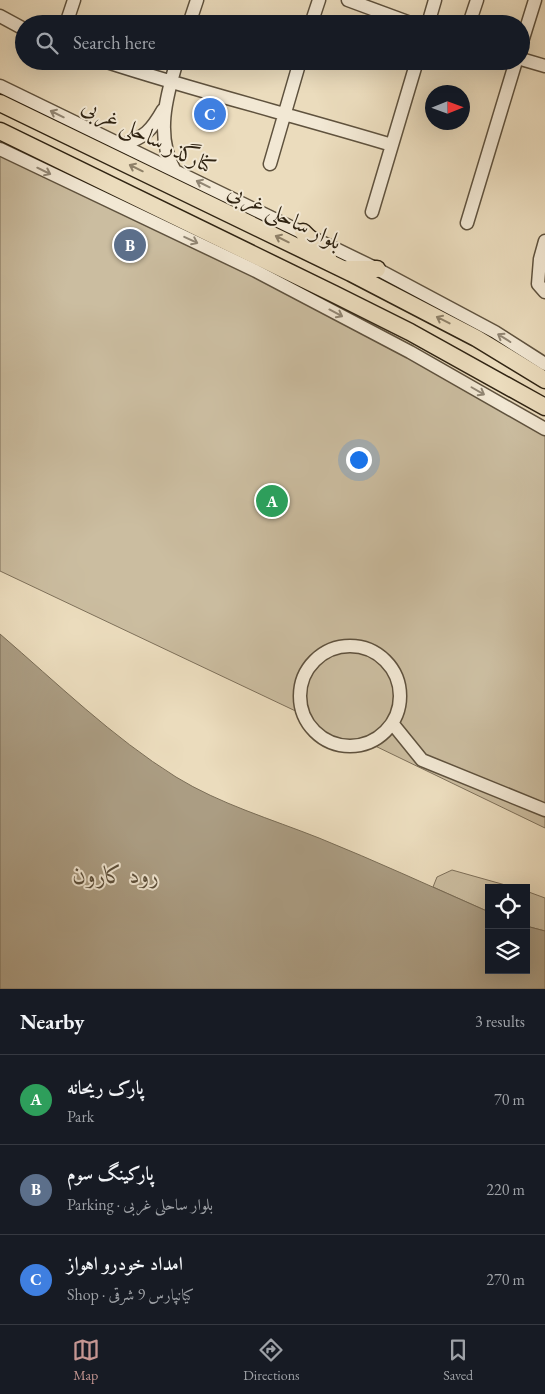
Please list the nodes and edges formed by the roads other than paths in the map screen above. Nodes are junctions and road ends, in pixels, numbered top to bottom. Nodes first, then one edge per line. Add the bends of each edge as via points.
1 (74, 0) edge
2 (197, 0) edge
3 (318, 0) edge
4 (348, 0) edge
5 (436, 0) edge
6 (476, 0) edge
7 (535, 0) edge
8 (69, 15) edge
9 (192, 15) edge
10 (314, 15) edge
11 (389, 15) edge
12 (431, 15) edge
13 (472, 15) edge
14 (0, 16) edge
15 (530, 16) edge
16 (15, 24) edge
17 (530, 62) edge
18 (545, 66) edge
19 (131, 70) edge
20 (175, 70) edge
21 (297, 70) edge
22 (414, 70) edge
23 (513, 70) edge
24 (171, 83) junction
25 (0, 86) edge
26 (0, 103) edge
27 (166, 105) junction
28 (285, 113) junction
29 (0, 131) edge
30 (122, 145) junction
31 (392, 145) junction
32 (0, 149) edge
33 (270, 164) dead end
34 (175, 170) junction
35 (372, 212) dead end
36 (467, 223) dead end
37 (303, 232) junction
38 (545, 241) edge
39 (341, 268) junction
40 (377, 269) junction
41 (545, 292) edge
42 (543, 359) edge
43 (545, 380) edge
44 (545, 407) edge
45 (545, 429) edge
46 (392, 724) junction
47 (545, 810) edge

1 - 8 street
2 - 9 street
3 - 10 street
4 - 11 street
5 - 12 street
6 - 13 street
7 - 15 street
14 - 16 street
17 - 18 street
19 - 24 street
20 - 24 street
21 - 28 street
22 - 31 street
23 - 36 street
24 - 27 street
24 - 28 street
30 -> 25 street, کنارگذر ساحلی غربی
39 -> 26 main road, بلوار ساحلی غربی
27 - 30 street via 152,129
27 - 34 street via 166,156
28 - 31 street
28 - 33 street
29 - 44 main road via 410,332
30 - 34 street, کنارگذر ساحلی غربی
31 - 35 street
32 -> 45 street via 256,271 410,352
37 -> 34 street, کنارگذر ساحلی غربی
37 - 39 main road
37 - 40 street, کنارگذر ساحلی غربی
38 - 41 street via 538,284
39 - 40 main road
43 -> 39 main road, بلوار ساحلی غربی via 463,330
42 -> 40 street, کنارگذر ساحلی غربی
46 - 46 street via 399,708 400,692 396,676 387,662 374,652 345,646 330,650 308,670 300,700 304,715 324,739 338,745 369,743
46 - 47 street via 422,760

